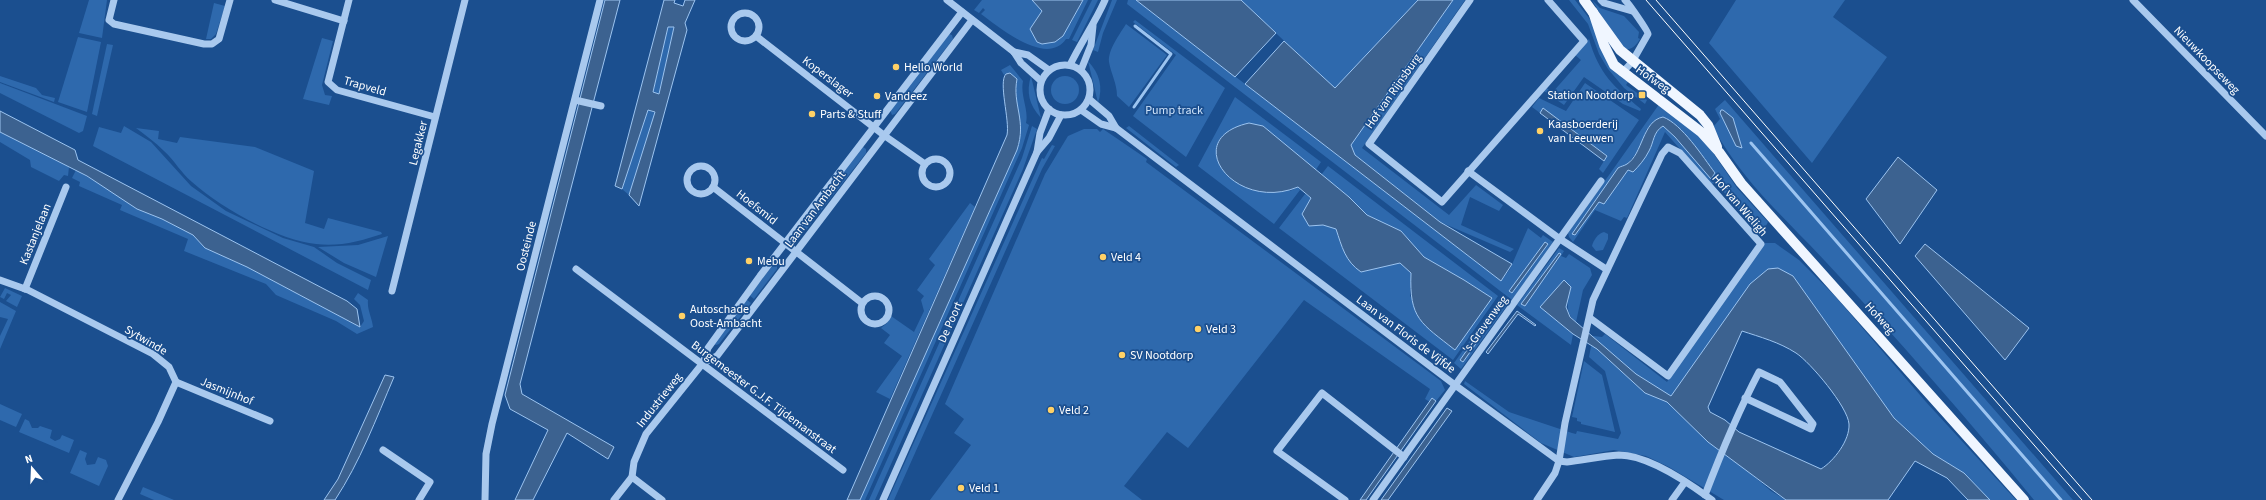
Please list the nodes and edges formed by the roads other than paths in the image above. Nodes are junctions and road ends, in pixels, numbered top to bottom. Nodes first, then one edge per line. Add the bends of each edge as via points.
1 (114, 0) edge
2 (230, 0) edge
3 (275, 0) edge
4 (349, 0) edge
5 (465, 0) edge
6 (600, 0) edge
7 (948, 0) edge
8 (1105, 0) edge
9 (1470, 0) edge
10 (1548, 0) edge
11 (1584, 0) edge
12 (1601, 0) edge
13 (1625, 0) edge
14 (2133, 0) edge
15 (962, 12) junction
16 (1593, 12) junction
17 (1632, 12) junction
18 (972, 20) junction
19 (344, 21) junction
20 (1093, 26) junction
21 (756, 36) dead end
22 (1014, 52) junction
23 (1632, 62) junction
24 (1070, 65) junction
25 (1049, 70) junction
26 (1081, 70) junction
27 (1622, 73) junction
28 (1041, 81) junction
29 (1089, 99) junction
30 (576, 101) junction
31 (601, 106) dead end
32 (1049, 109) junction
33 (1081, 110) junction
34 (1061, 115) junction
35 (435, 117) junction
36 (875, 126) junction
37 (1116, 128) junction
38 (885, 136) junction
39 (2266, 136) edge
40 (1037, 152) junction
41 (1719, 152) junction
42 (925, 164) junction
43 (1468, 171) junction
44 (1601, 181) dead end
45 (66, 187) dead end
46 (713, 187) dead end
47 (1560, 239) junction
48 (786, 243) junction
49 (797, 251) junction
50 (576, 269) dead end
51 (1606, 269) junction
52 (0, 280) edge
53 (25, 289) junction
54 (392, 291) dead end
55 (862, 303) dead end
56 (1589, 321) junction
57 (703, 363) junction
58 (176, 382) junction
59 (1455, 385) junction
60 (1745, 398) junction
61 (270, 421) dead end
62 (384, 450) dead end
63 (1402, 456) junction
64 (1559, 461) junction
65 (842, 470) dead end
66 (632, 477) junction
67 (1685, 482) junction
68 (1705, 495) junction
69 (118, 500) edge
70 (418, 500) edge
71 (485, 500) edge
72 (614, 500) edge
73 (662, 500) edge
74 (883, 500) edge
75 (1345, 500) edge
76 (1372, 500) edge
77 (1537, 500) edge
78 (1672, 500) edge
79 (1712, 500) edge
80 (2024, 500) edge

1 - 2 street via 110,20 114,24 204,44 212,44 219,39
3 - 19 street
4 - 19 street, Trapveld
5 - 35 street, Legakker
6 - 30 street, Oosteinde
7 - 15 street
8 - 20 street
9 - 43 street, Hof van Rijnsburg via 1369,144 1442,202
10 - 43 street, Hof van Rijnsburg via 1584,41
11 - 16 main road, Hofweg
12 - 17 street
13 - 17 street
14 - 39 street, Nieuwkoopseweg
15 - 18 street
15 - 36 street, Laan van Ambacht
16 - 23 main road, Hofweg
16 - 27 main road, Hofweg via 1608,55
17 - 23 street via 1648,34
18 - 22 street
18 - 38 street, Laan van Ambacht
19 - 35 street, Trapveld via 328,82 331,87
20 - 24 street via 1081,42
20 - 26 street via 1091,45
21 - 36 street, Koperslager
22 - 25 street via 1028,55
22 - 28 street via 1021,63
23 - 27 street
23 - 41 main road, Hofweg via 1700,115 1708,125
24 - 25 street via 1059,65
24 - 26 street
25 - 28 street
26 - 29 street via 1089,83
27 - 41 main road, Hofweg via 1688,121
28 - 32 street via 1040,96
29 - 33 street
29 - 37 street, Laan van Floris de Vijfde via 1109,116
30 - 31 street
30 - 71 street, Oosteinde via 492,424 486,454
32 - 34 street
32 - 40 street, De Poort via 1040,133
33 - 34 street
33 - 37 street, Laan van Floris de Vijfde via 1101,124
34 - 40 street, De Poort via 1049,138
35 - 54 street, Legakker
36 - 38 street, Koperslager
36 - 48 street, Laan van Ambacht
37 - 59 street, Laan van Floris de Vijfde
38 - 42 street, Koperslager
38 - 49 street, Laan van Ambacht
40 - 74 street, De Poort
41 - 80 main road, Hofweg via 1741,183
42 - 42 street via 934,159 946,163 950,170 948,181 939,187 926,183 922,176
43 - 47 street
44 - 47 street, 's-Gravenweg
45 - 53 street, Kastanjelaan
46 - 48 street, Hoefsmid
47 - 51 street
47 - 59 street, 's-Gravenweg
48 - 49 street, Hoefsmid
48 - 57 street, Laan van Ambacht via 708,348
49 - 55 street, Hoefsmid
49 - 57 street, Laan van Ambacht via 717,356
50 - 57 street, Burgemeester G.J.F. Tijdemanstraat
51 - 56 street, Hof van Wieligh via 1593,300
51 - 56 street, Hof van Wieligh via 1662,154 1668,147 1680,153 1761,244 1668,376
52 - 53 street, Sytwinde
53 - 58 street, Sytwinde via 153,354 169,367
56 - 64 street, Hof van Wieligh via 1564,424
57 - 65 street, Burgemeester G.J.F. Tijdemanstraat
57 - 66 street, Industrieweg via 646,434 634,462
58 - 61 street, Jasmijnhof
58 - 69 street
59 - 63 street, 's-Gravenweg
59 - 64 street, Laan van Floris de Vijfde
60 - 60 street via 1805,426 1812,429 1813,424 1780,382 1766,375 1759,372
60 - 68 street
62 - 70 street via 430,482
63 - 75 street via 1322,393 1278,451
63 - 76 street, 's-Gravenweg
64 - 67 street via 1620,455 1653,464
64 - 77 street, Hof van Wieligh via 1555,473
66 - 72 street, Industrieweg
66 - 73 street
67 - 68 street
67 - 78 street
68 - 79 street

